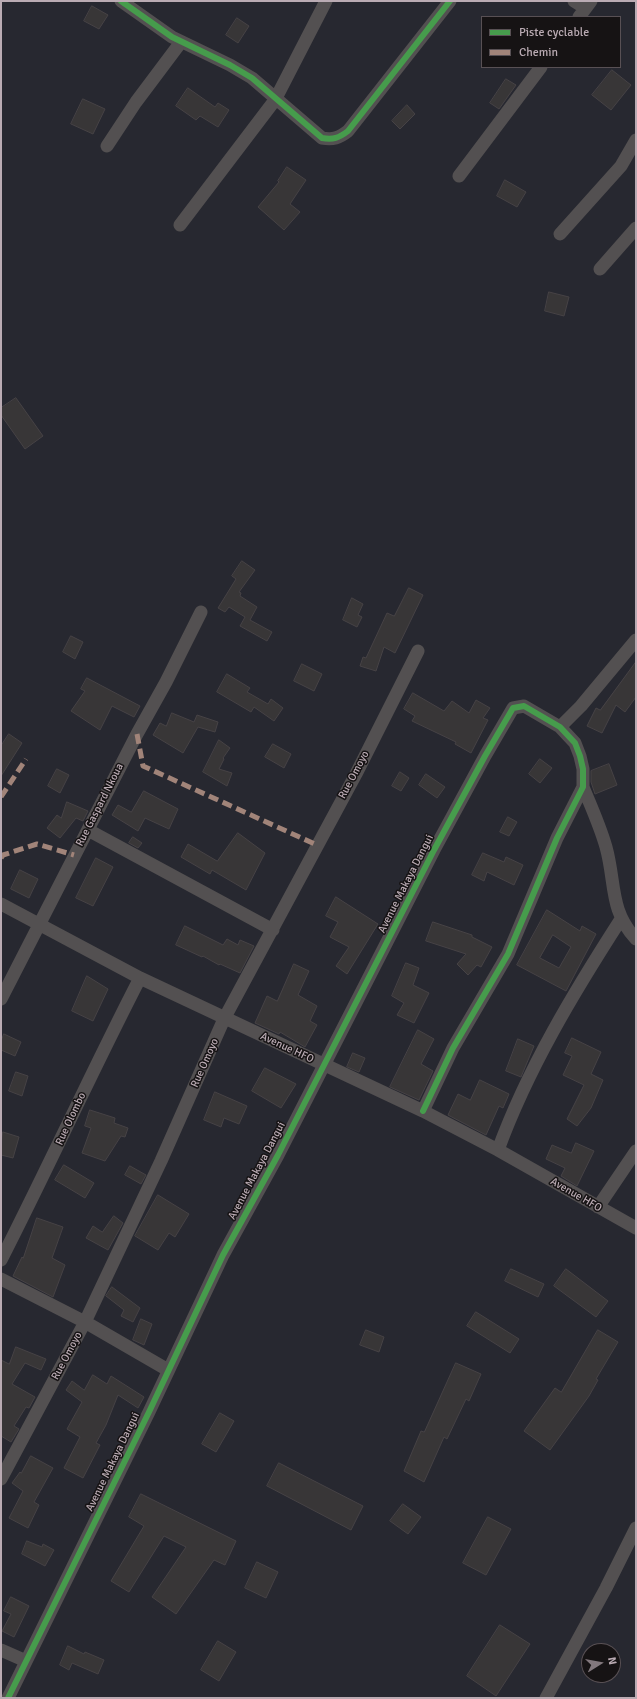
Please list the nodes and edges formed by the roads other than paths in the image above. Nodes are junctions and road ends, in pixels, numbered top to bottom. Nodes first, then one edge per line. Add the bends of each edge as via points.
1 (121, 1) edge
2 (326, 1) edge
3 (450, 1) edge
4 (574, 1) edge
5 (585, 9) edge
6 (181, 42) junction
7 (540, 68) edge
8 (275, 100) junction
9 (636, 140) edge
10 (107, 146) dead end
11 (459, 176) dead end
12 (180, 225) dead end
13 (636, 228) edge
14 (560, 234) dead end
15 (600, 269) dead end
16 (201, 612) dead end
17 (636, 640) edge
18 (418, 651) dead end
19 (560, 727) junction
20 (582, 787) junction
21 (88, 830) junction
22 (1, 904) edge
23 (621, 919) junction
24 (39, 924) junction
25 (273, 930) junction
26 (636, 939) edge
27 (140, 978) junction
28 (1, 999) edge
29 (224, 1019) junction
30 (323, 1065) junction
31 (423, 1111) junction
32 (498, 1150) junction
33 (636, 1151) edge
34 (598, 1207) junction
35 (636, 1228) edge
36 (1, 1260) edge
37 (1, 1279) edge
38 (85, 1322) junction
39 (168, 1370) junction
40 (1, 1479) edge
41 (636, 1528) edge
42 (1, 1650) edge
43 (26, 1661) junction
44 (8, 1698) edge
45 (546, 1698) edge

1 - 6 street
2 - 8 street
3 - 8 street via 348,131 341,136 322,138
4 - 5 street
6 - 8 street via 252,78
6 - 10 street
7 - 11 street
8 - 12 street
9 - 14 street via 621,166
13 - 15 street
16 - 21 street, Rue Gaspard Nkoua
17 - 19 street
18 - 25 street, Rue Omoyo
19 - 20 street via 575,743 580,756 583,769
19 - 30 street, Avenue Makaya Dangui via 524,706 513,708 434,850
20 - 23 street via 606,847
20 - 31 street via 557,838 508,954 453,1048
21 - 24 street, Rue Gaspard Nkoua
21 - 25 street
22 - 24 street, Avenue HFO
23 - 26 street
23 - 32 street via 584,977 544,1050 512,1112
24 - 27 street, Avenue HFO
24 - 28 street, Rue Gaspard Nkoua
25 - 29 street, Rue Omoyo
27 - 29 street, Avenue HFO
27 - 36 street, Rue Olombo
29 - 30 street, Avenue HFO
29 - 38 street, Rue Omoyo
30 - 31 street, Avenue HFO
30 - 39 street, Avenue Makaya Dangui via 278,1155 223,1255
31 - 32 street, Avenue HFO
32 - 34 street, Avenue HFO
33 - 34 street
34 - 35 street, Avenue HFO
37 - 38 street
38 - 39 street
38 - 40 street, Rue Omoyo
39 - 43 street, Avenue Makaya Dangui
41 - 45 street
42 - 43 street
43 - 44 street, Avenue Makaya Dangui

